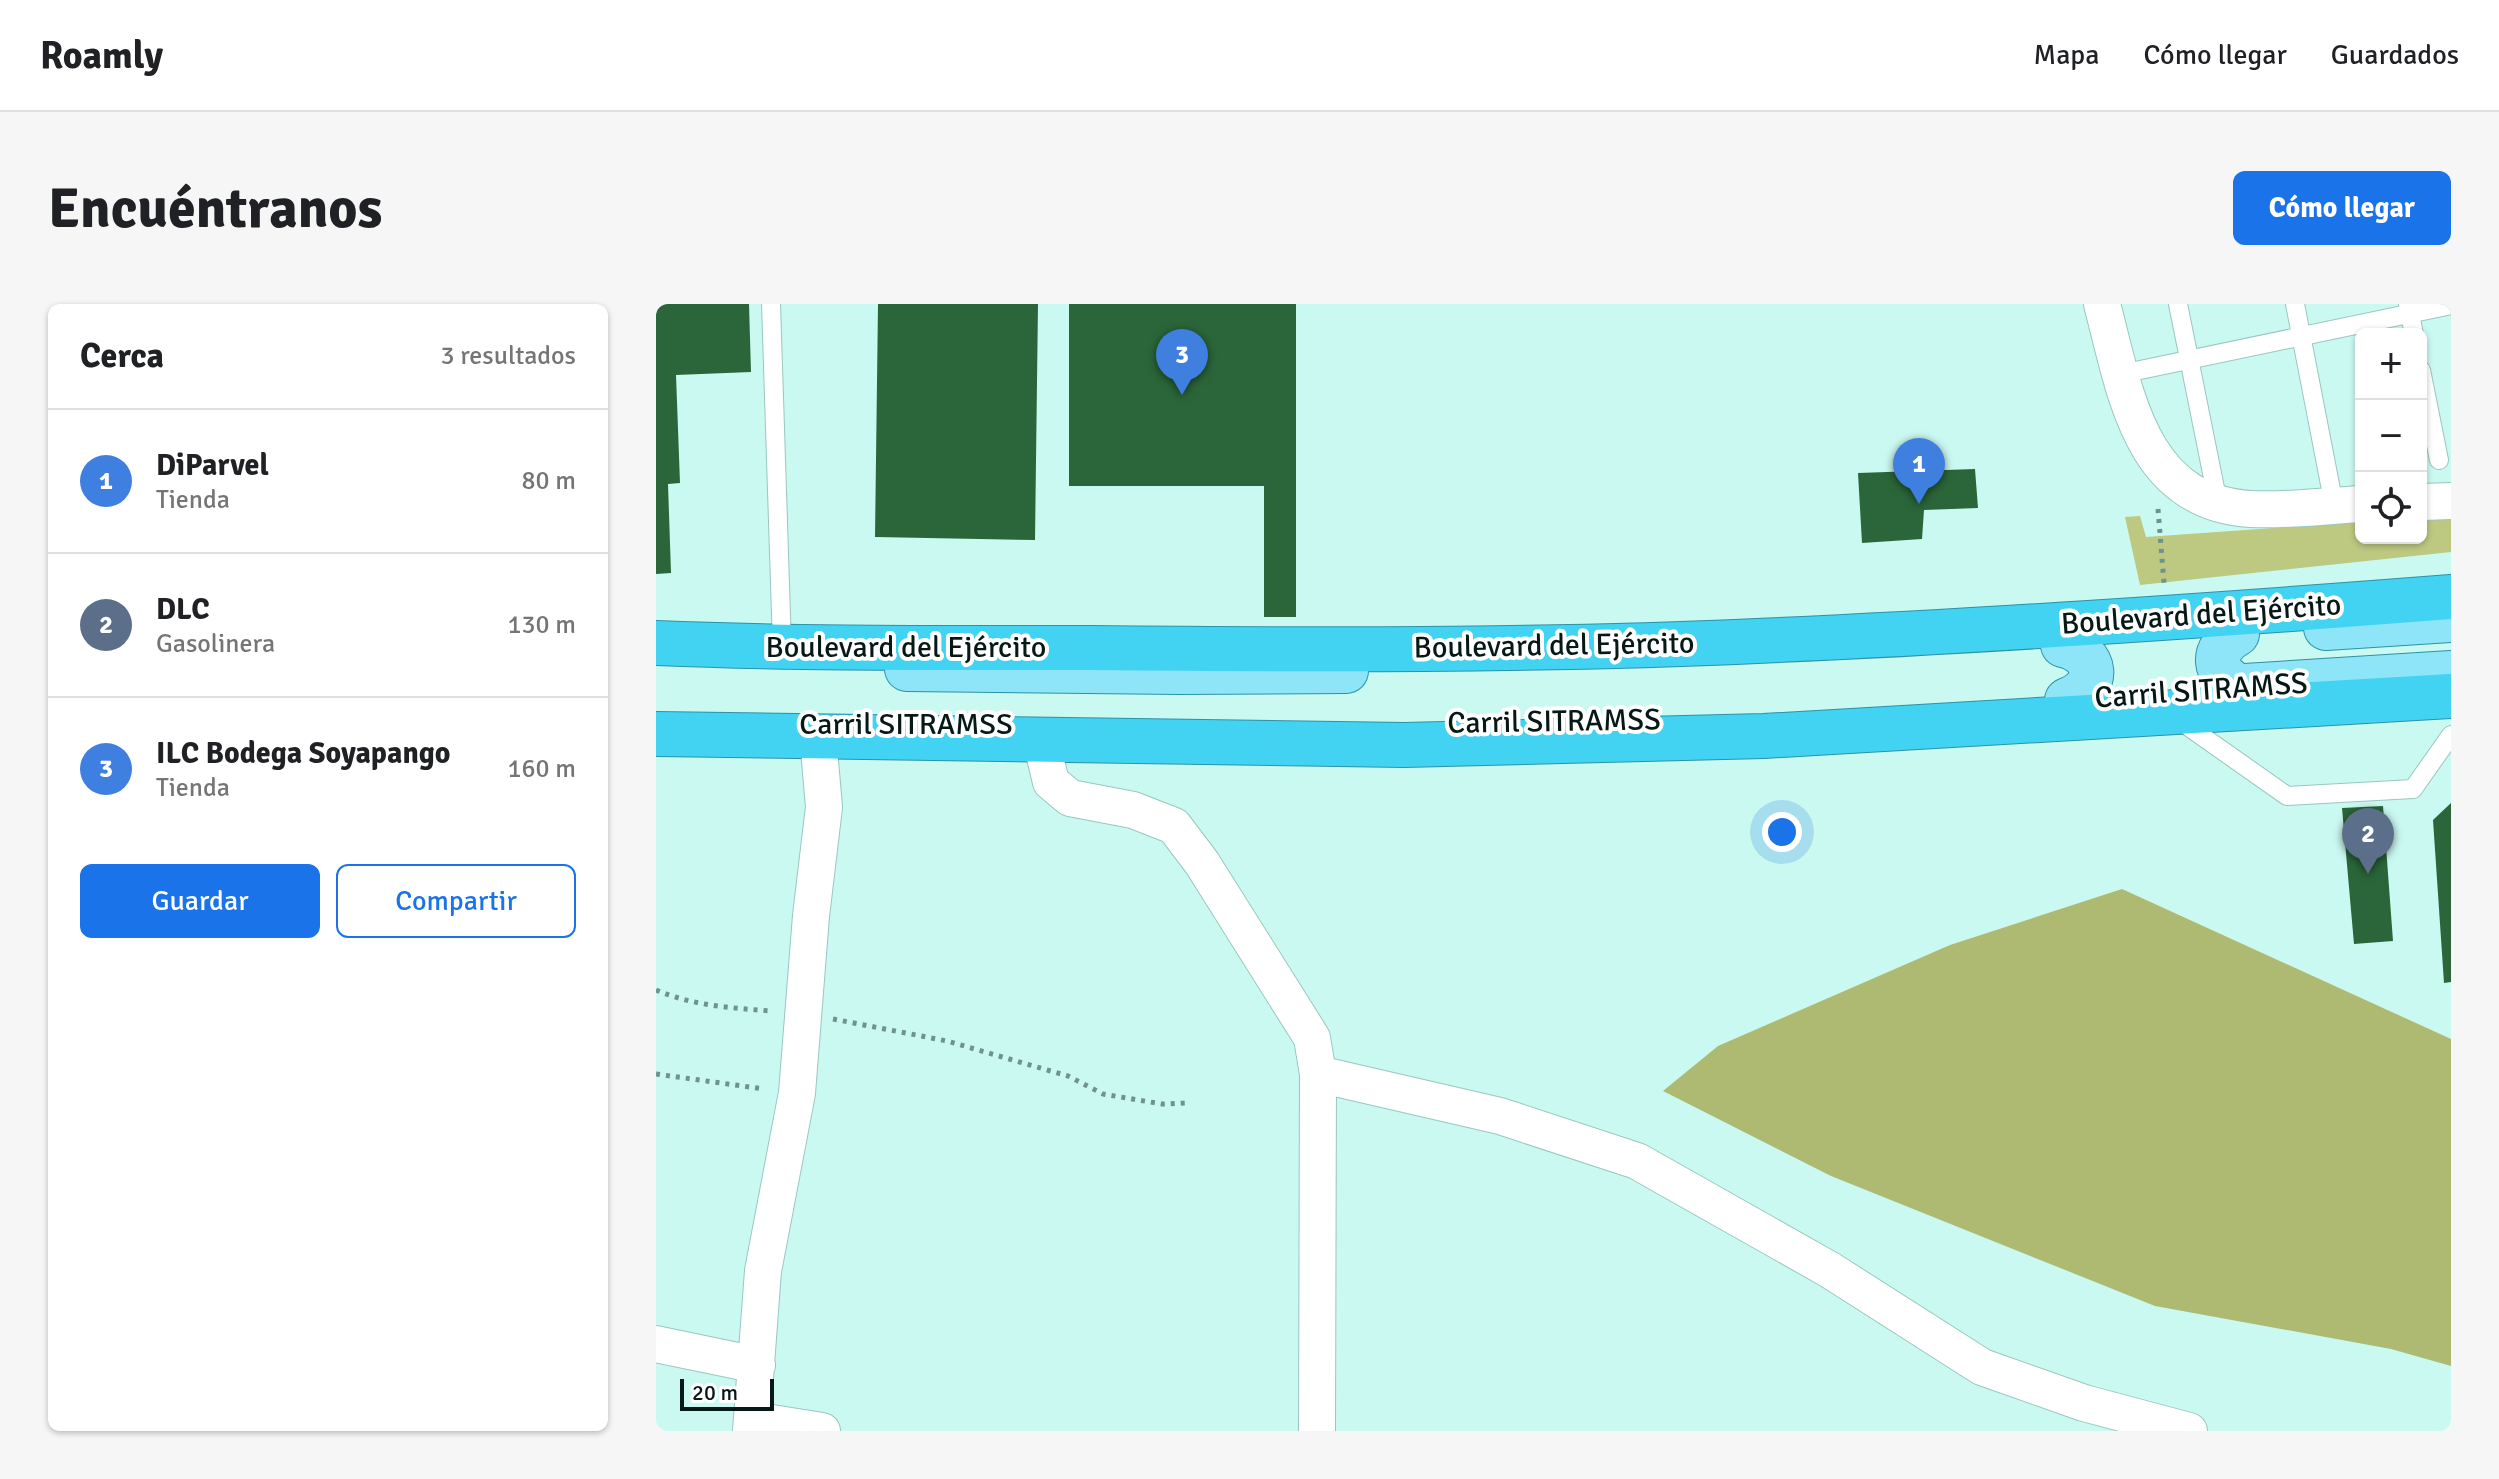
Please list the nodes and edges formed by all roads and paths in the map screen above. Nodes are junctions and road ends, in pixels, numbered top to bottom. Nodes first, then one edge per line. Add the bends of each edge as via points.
1 (771, 304) edge
2 (2102, 304) edge
3 (2178, 304) edge
4 (2295, 304) edge
5 (2451, 305) edge
6 (2409, 309) edge
7 (2302, 336) junction
8 (2189, 360) junction
9 (2121, 374) junction
10 (2427, 400) edge
11 (2153, 456) junction
12 (2439, 460) dead end
13 (2451, 501) edge
14 (2427, 502) edge
15 (2218, 503) junction
16 (2348, 505) edge
17 (2451, 597) edge
18 (2167, 618) junction
19 (2451, 620) edge
20 (2237, 634) junction
21 (656, 643) edge
22 (2063, 645) junction
23 (782, 646) junction
24 (656, 662) edge
25 (2451, 673) edge
26 (2241, 687) junction
27 (2451, 696) edge
28 (2067, 700) junction
29 (2170, 713) junction
30 (656, 719) edge
31 (656, 734) edge
32 (818, 738) junction
33 (1041, 741) junction
34 (2448, 742) edge
35 (656, 990) edge
36 (803, 1013) junction
37 (656, 1074) edge
38 (1318, 1074) junction
39 (797, 1093) junction
40 (1188, 1103) dead end
41 (656, 1344) edge
42 (757, 1365) junction
43 (752, 1426) edge
44 (822, 1431) edge
45 (1317, 1431) edge
46 (2189, 1431) edge

1 - 23 lane
2 - 9 street
3 - 8 lane
4 - 7 lane
5 - 6 lane
6 - 7 lane
7 - 8 lane
7 - 16 lane
8 - 9 lane
8 - 15 lane
9 - 11 street via 2132,416
10 - 12 lane
11 - 15 street via 2183,487
11 - 18 path
13 - 14 street
15 - 16 street via 2250,509
17 - 18 highway, Boulevard del Ejército
18 - 23 highway, Boulevard del Ejército via 1756,641 1486,647
19 - 20 main road, Carril SITRAMSS
20 - 22 main road, Carril SITRAMSS
20 - 26 main road via 2226,640 2217,662 2229,682
21 - 23 highway, Boulevard del Ejército
22 - 24 main road, Carril SITRAMSS via 1449,669 1085,672
22 - 28 main road via 2087,657 2092,670 2081,695
25 - 26 main road, Carril SITRAMSS
26 - 28 main road, Carril SITRAMSS
27 - 29 highway
28 - 30 main road, Carril SITRAMSS via 1776,715 1401,724
29 - 33 highway via 1764,736 1404,745
29 - 34 lane via 2287,796 2413,789
31 - 32 highway
32 - 33 highway
32 - 36 street via 824,807
33 - 38 street via 1051,782 1070,798 1133,810 1174,826 1312,1038
35 - 36 path via 715,1007
36 - 39 street
36 - 40 path via 947,1041 1068,1076 1103,1094
37 - 39 path
38 - 45 street
38 - 46 street via 1500,1116 1637,1161 1830,1270 1982,1367 2084,1403
39 - 42 street via 763,1271
41 - 42 street
42 - 43 street
43 - 44 street

